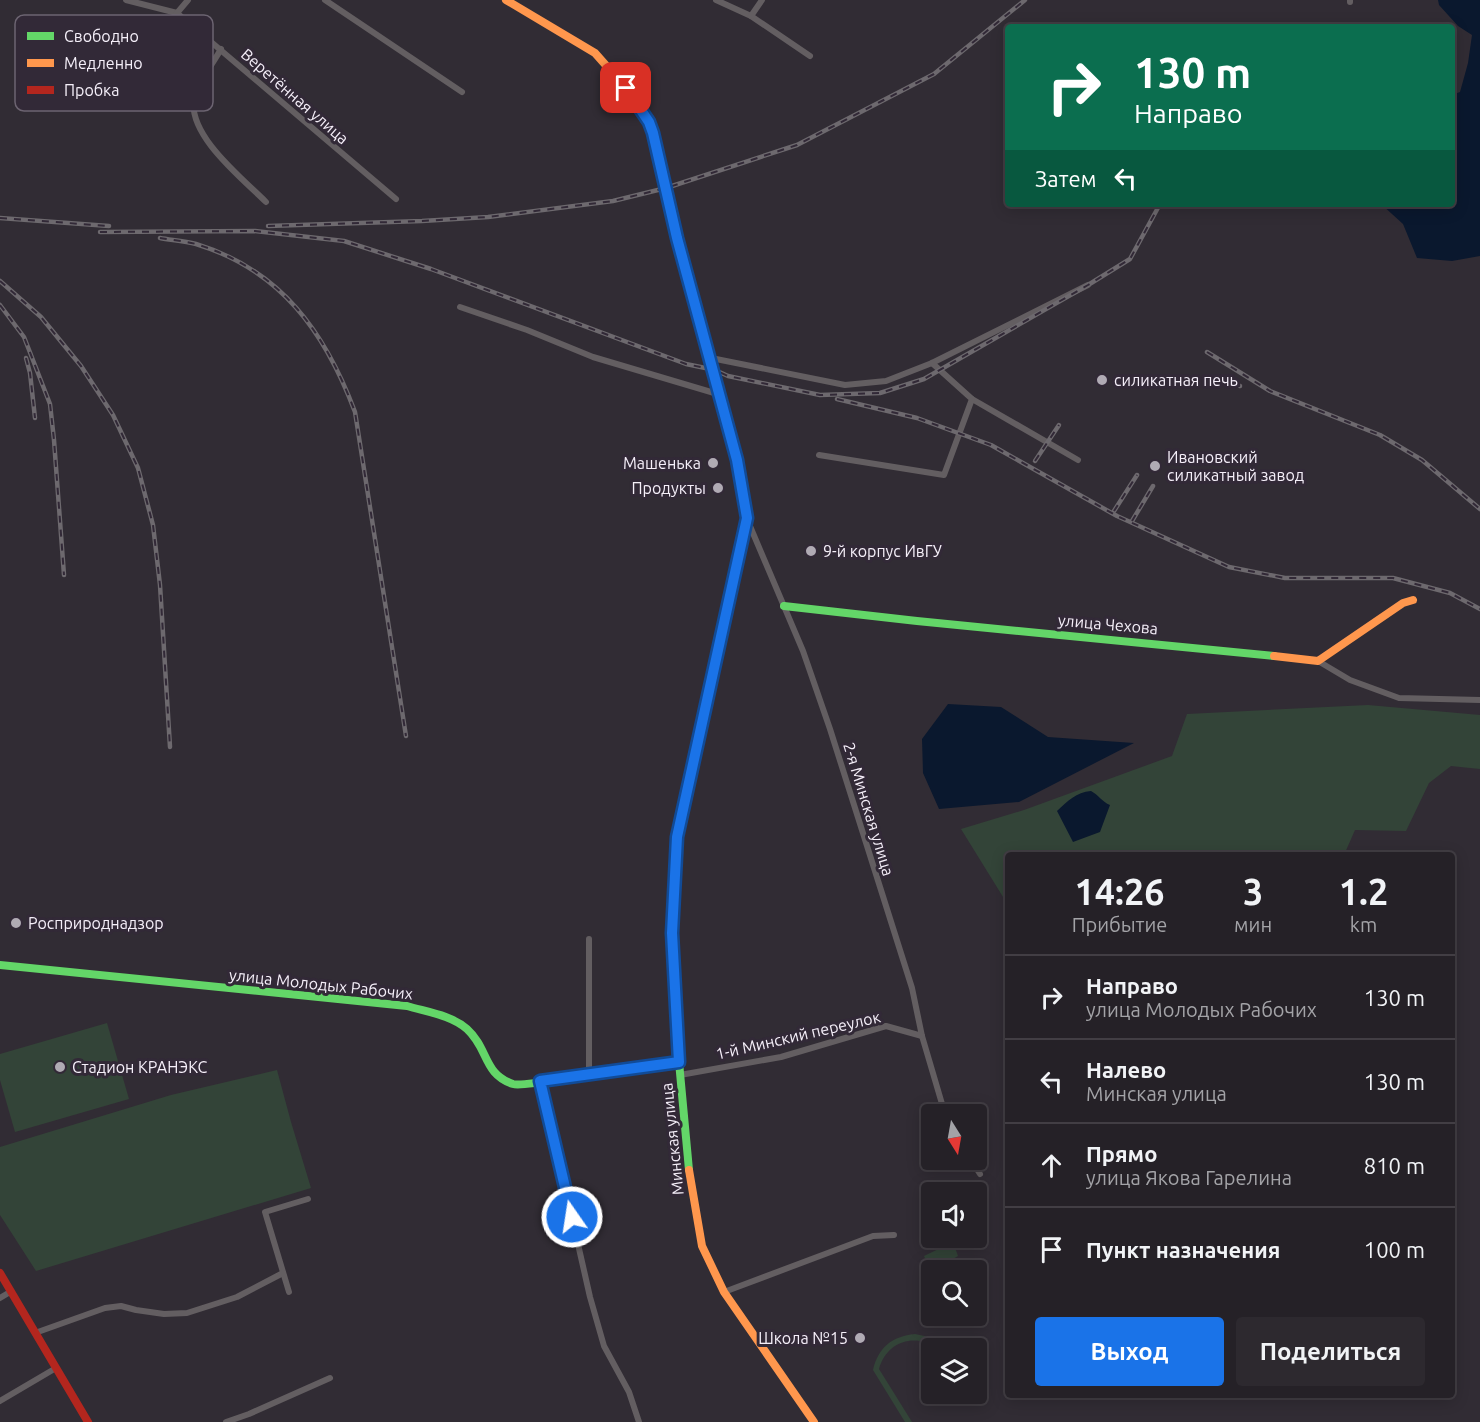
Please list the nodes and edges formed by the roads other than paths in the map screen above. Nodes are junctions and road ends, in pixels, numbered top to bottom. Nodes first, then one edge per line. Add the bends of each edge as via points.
1 (126, 0) edge
2 (188, 0) edge
3 (325, 0) edge
4 (506, 0) edge
5 (716, 0) edge
6 (762, 0) edge
7 (177, 13) junction
8 (179, 15) edge
9 (751, 16) junction
10 (213, 42) edge
11 (221, 49) junction
12 (810, 56) dead end
13 (213, 63) edge
14 (462, 92) dead end
15 (195, 111) edge
16 (396, 199) dead end
17 (266, 202) dead end
18 (1088, 285) dead end
19 (460, 307) dead end
20 (711, 358) junction
21 (932, 363) junction
22 (721, 395) junction
23 (972, 399) junction
24 (819, 455) dead end
25 (1078, 460) dead end
26 (747, 518) junction
27 (1413, 600) dead end
28 (784, 606) junction
29 (1318, 661) junction
30 (1480, 700) edge
31 (589, 939) dead end
32 (0, 965) edge
33 (922, 1036) junction
34 (679, 1062) junction
35 (589, 1074) junction
36 (680, 1076) junction
37 (540, 1081) junction
38 (942, 1104) edge
39 (977, 1170) edge
40 (980, 1174) dead end
41 (308, 1199) dead end
42 (894, 1235) dead end
43 (0, 1273) edge
44 (283, 1273) junction
45 (10, 1292) junction
46 (289, 1292) dead end
47 (724, 1292) junction
48 (0, 1298) edge
49 (35, 1333) junction
50 (56, 1368) junction
51 (330, 1378) dead end
52 (0, 1401) edge
53 (88, 1422) edge
54 (226, 1422) edge
55 (639, 1422) edge
56 (814, 1422) edge

1 - 7 street
2 - 7 street
3 - 14 street
4 - 20 main road, Минская улица via 595,53 649,122
5 - 9 street
6 - 9 street
7 - 8 street, Веретённая улица
9 - 12 street
10 - 11 street, Веретённая улица
11 - 13 street
11 - 16 street, Веретённая улица
15 - 17 street via 213,148
18 - 21 street
19 - 22 street via 593,357
20 - 21 street via 844,385 886,381
20 - 22 main road, Минская улица
21 - 23 street
22 - 26 main road, Минская улица
23 - 24 street via 944,476
23 - 25 street
26 - 28 street, 2-я Минская улица
26 - 34 main road, Минская улица via 677,837 672,933
27 - 29 main road
28 - 29 main road, улица Чехова via 890,620
28 - 33 street, 2-я Минская улица via 830,729 912,988
29 - 30 street via 1350,680 1399,698
31 - 35 street
32 - 37 main road, улица Молодых Рабочих via 407,1006 466,1028 480,1043 492,1072 515,1084
33 - 36 street, 1-й Минский переулок via 886,1026 781,1057
33 - 38 street, 2-я Минская улица
34 - 35 main road, улица Молодых Рабочих
34 - 36 main road, Минская улица
35 - 37 main road, улица Молодых Рабочих
36 - 47 main road, Минская улица via 691,1186 702,1246
37 - 55 street via 604,1346 629,1392
39 - 40 street
41 - 44 street via 265,1212
42 - 47 street via 873,1236
43 - 45 main road
44 - 46 street
44 - 49 street via 237,1297 187,1313 105,1308
45 - 48 street
45 - 49 main road
47 - 56 main road, Минская улица
49 - 50 main road
50 - 52 street
50 - 53 main road
51 - 54 street

